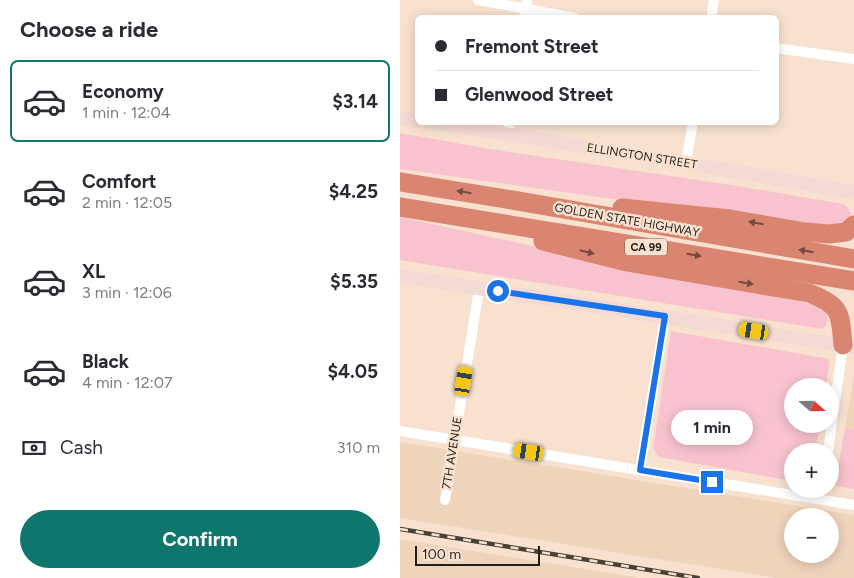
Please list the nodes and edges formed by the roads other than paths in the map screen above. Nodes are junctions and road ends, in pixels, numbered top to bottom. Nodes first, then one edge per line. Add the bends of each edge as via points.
1 (478, 0) edge
2 (714, 0) edge
3 (526, 9) edge
4 (559, 15) edge
5 (712, 15) edge
6 (779, 48) edge
7 (854, 59) edge
8 (400, 118) edge
9 (415, 120) edge
10 (464, 125) edge
11 (692, 125) edge
12 (509, 129) edge
13 (686, 163) junction
14 (400, 182) edge
15 (854, 192) edge
16 (512, 200) junction
17 (400, 207) edge
18 (438, 213) junction
19 (854, 225) edge
20 (854, 260) edge
21 (400, 276) edge
22 (854, 281) edge
23 (479, 289) junction
24 (665, 316) junction
25 (854, 318) edge
26 (848, 346) edge
27 (400, 431) edge
28 (455, 440) junction
29 (830, 443) edge
30 (640, 470) junction
31 (784, 489) edge
32 (834, 498) edge
33 (445, 500) dead end
34 (854, 505) edge

1 - 3 street
2 - 5 street
3 - 4 street
6 - 7 street
8 - 9 street
10 - 12 street, ELLINGTON STREET
11 - 13 street
12 - 13 street, ELLINGTON STREET
13 - 15 street, ELLINGTON STREET
16 -> 14 highway, GOLDEN STATE HIGHWAY / CA 99
19 -> 16 highway via 846,232 829,234 648,210
20 -> 16 highway, GOLDEN STATE HIGHWAY / CA 99
17 - 18 highway, GOLDEN STATE HIGHWAY / CA 99
18 -> 22 highway, GOLDEN STATE HIGHWAY / CA 99
18 -> 26 highway via 627,262 809,293 838,310
21 - 23 street
23 - 24 street
23 - 28 street, 7TH AVENUE
24 - 26 street
24 - 30 street
25 - 26 highway
26 - 29 street
27 - 28 street
28 - 30 street
28 - 33 street, 7TH AVENUE
30 - 31 street
32 - 34 street

